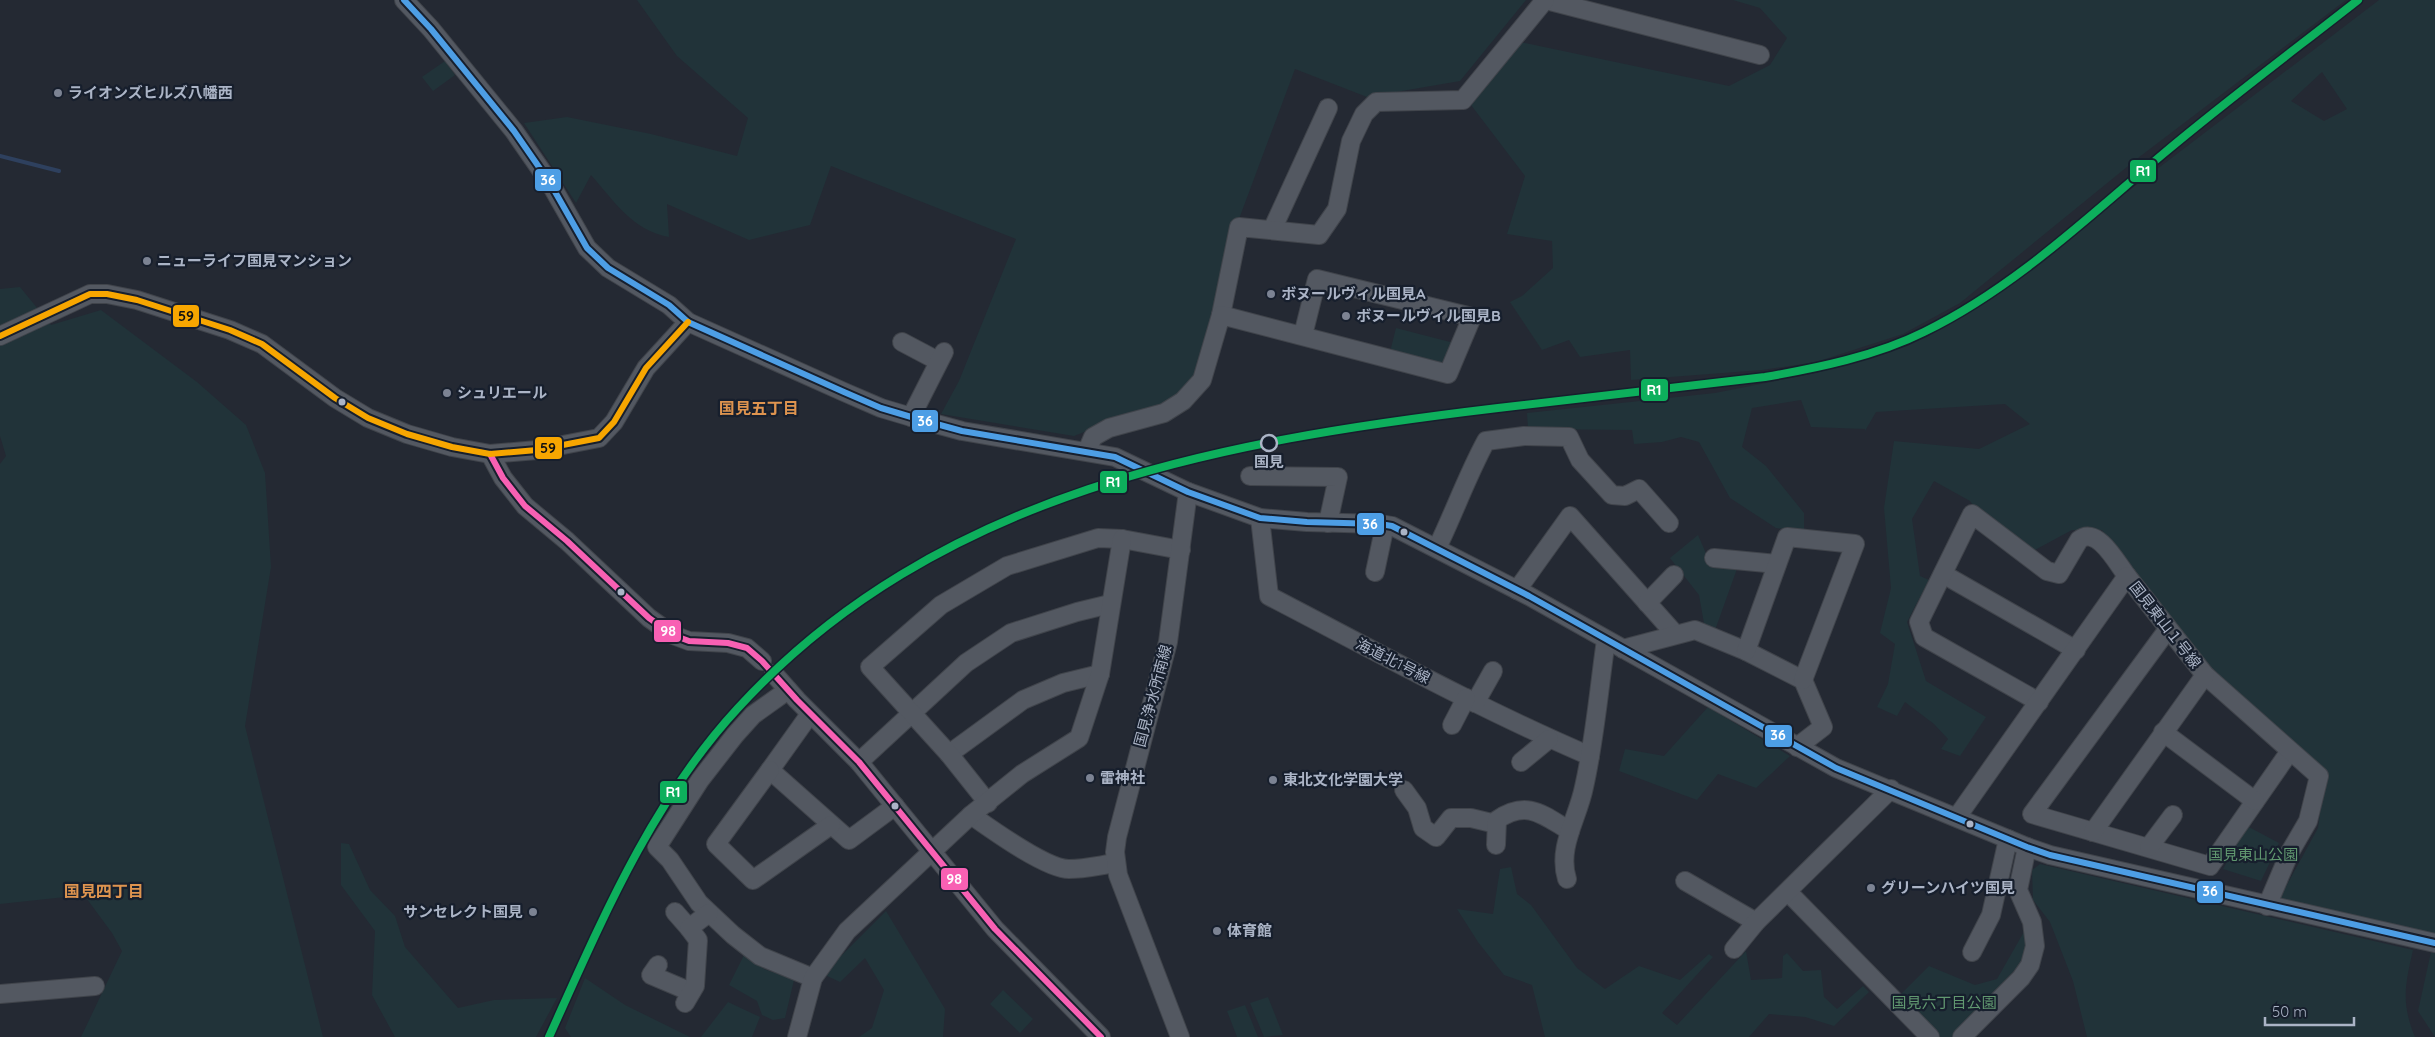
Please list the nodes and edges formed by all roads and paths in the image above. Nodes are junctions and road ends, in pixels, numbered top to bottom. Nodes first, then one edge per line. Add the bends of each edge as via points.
1 (404, 0) edge
2 (1545, 0) edge
3 (1760, 55) dead end
4 (1328, 108) dead end
5 (1272, 230) junction
6 (1221, 315) junction
7 (688, 322) junction
8 (0, 336) edge
9 (1303, 336) junction
10 (902, 342) dead end
11 (912, 417) junction
12 (1087, 451) junction
13 (490, 454) junction
14 (1250, 476) dead end
15 (1188, 492) junction
16 (1260, 518) junction
17 (1328, 522) junction
18 (1669, 523) dead end
19 (1384, 525) junction
20 (1122, 538) junction
21 (1437, 548) junction
22 (1181, 550) junction
23 (1714, 558) dead end
24 (1777, 564) junction
25 (1375, 572) dead end
26 (1943, 574) junction
27 (1674, 575) dead end
28 (2127, 576) junction
29 (1517, 590) junction
30 (1647, 603) junction
31 (1110, 604) junction
32 (2168, 628) junction
33 (1675, 634) junction
34 (1606, 640) junction
35 (1623, 649) junction
36 (2076, 650) junction
37 (1746, 651) junction
38 (762, 661) dead end
39 (1493, 672) dead end
40 (774, 674) dead end
41 (1100, 674) junction
42 (2205, 675) junction
43 (1803, 680) junction
44 (788, 690) junction
45 (1470, 701) junction
46 (2039, 702) junction
47 (911, 713) junction
48 (810, 714) junction
49 (1452, 725) dead end
50 (2164, 732) junction
51 (1549, 739) junction
52 (1797, 747) junction
53 (2290, 751) junction
54 (949, 754) junction
55 (1590, 756) junction
56 (859, 762) junction
57 (1521, 762) dead end
58 (770, 770) junction
59 (1404, 790) dead end
60 (1891, 790) junction
61 (2255, 801) junction
62 (988, 803) junction
63 (895, 806) junction
64 (971, 815) junction
65 (2173, 815) dead end
66 (1957, 817) junction
67 (831, 824) junction
68 (1496, 824) junction
69 (1570, 830) junction
70 (2093, 832) junction
71 (2008, 839) junction
72 (1496, 845) dead end
73 (2027, 847) junction
74 (2149, 847) junction
75 (933, 852) junction
76 (1116, 863) junction
77 (1567, 879) dead end
78 (1685, 882) dead end
79 (1788, 892) junction
80 (2267, 906) junction
81 (676, 912) dead end
82 (709, 913) junction
83 (1756, 922) junction
84 (689, 928) junction
85 (2435, 943) edge
86 (1734, 949) dead end
87 (1972, 952) dead end
88 (652, 975) dead end
89 (813, 978) junction
90 (95, 986) dead end
91 (0, 994) edge
92 (797, 1037) edge
93 (1102, 1037) edge
94 (1180, 1037) edge
95 (1930, 1037) edge
96 (1962, 1037) edge

1 - 7 street via 514,131 550,182 587,248 608,268 669,305
2 - 3 street
2 - 5 street via 1464,100 1376,102 1364,114 1351,141 1337,209 1319,235
4 - 5 street
5 - 6 street via 1239,227
6 - 9 street
6 - 12 street via 1202,380 1183,401 1164,413 1109,428 1093,437
7 - 11 street via 881,408
7 - 13 street via 646,368 614,422 598,438 537,450
8 - 13 street via 90,294 137,300 230,330 262,344 368,418 416,437
9 - 9 street via 1448,374 1472,317 1317,279
10 - 11 street via 941,357
11 - 12 street via 962,431
12 - 15 street via 1115,457
13 - 38 street via 502,478 525,506 650,618 689,642 728,643 747,648
14 - 17 street via 1338,477
15 - 16 street
15 - 22 street, 国見浄水所南線
16 - 17 street
16 - 45 street, 海道北1号線 via 1269,596
17 - 19 street
18 - 21 street via 1639,489 1625,496 1612,495 1580,460 1569,437 1524,436 1486,441
19 - 21 street
19 - 25 street
20 - 22 street
20 - 31 street
20 - 47 street via 1098,538 1007,566 941,606 870,667
21 - 29 street
22 - 76 street, 国見浄水所南線 via 1168,642 1117,837
23 - 24 street
24 - 37 street
24 - 43 street via 1787,537 1855,544
26 - 28 street via 1972,514 2047,571 2059,574 2079,540 2090,535 2098,538
26 - 36 street
26 - 46 street via 1918,622 1924,637
27 - 30 street
28 - 32 street, 国見東山１号線
28 - 36 street, 国見東山１号線
29 - 30 street via 1570,516
29 - 34 street
30 - 33 street
31 - 41 street
31 - 47 street via 1011,633 966,663
32 - 42 street, 国見東山１号線
32 - 70 street via 2032,814
33 - 35 street
33 - 37 street via 1695,630
34 - 35 street
34 - 55 street
35 - 52 street
36 - 46 street, 国見東山１号線
37 - 43 street
39 - 45 street
40 - 44 street
41 - 54 street via 1063,683 1023,700
41 - 62 street via 1079,738 1022,774
42 - 50 street
42 - 53 street, 国見東山１号線
43 - 52 street via 1823,727
44 - 48 street
44 - 82 street via 753,715 735,734 700,780 657,847
45 - 49 street
45 - 51 street, 海道北1号線
46 - 66 street, 国見東山１号線
47 - 54 street
47 - 56 street
48 - 56 street
48 - 58 street
50 - 61 street
50 - 70 street
51 - 55 street, 海道北1号線
51 - 57 street
52 - 60 street via 1836,768
53 - 61 street
53 - 80 street, 国見東山１号線 via 2319,776 2308,821 2290,852
54 - 62 street
55 - 69 street via 1584,789
56 - 63 street
58 - 67 street
58 - 67 street via 716,844 753,880
59 - 68 street via 1417,808 1423,828 1436,837 1451,818 1471,818
60 - 66 street
60 - 79 street
61 - 74 street via 2210,866
62 - 64 street
63 - 67 street via 849,840
63 - 75 street
64 - 75 street
64 - 76 street via 1015,846 1057,867 1068,869
65 - 74 street
66 - 71 street
68 - 69 street via 1496,820 1505,814 1534,809
68 - 72 street
69 - 77 street via 1564,851
70 - 74 street
71 - 73 street
71 - 87 street via 1991,915
73 - 80 street
73 - 96 street via 2018,890 2032,922 2035,946 2030,965
75 - 89 street via 847,931
75 - 93 street via 994,929
76 - 94 street, 国見浄水所南線 via 1122,887
78 - 83 street
79 - 83 street
79 - 95 street
80 - 85 street
81 - 84 street
82 - 84 street
82 - 89 street via 760,956
83 - 86 street
84 - 88 street via 698,940 695,986 688,997
89 - 92 street
90 - 91 street

